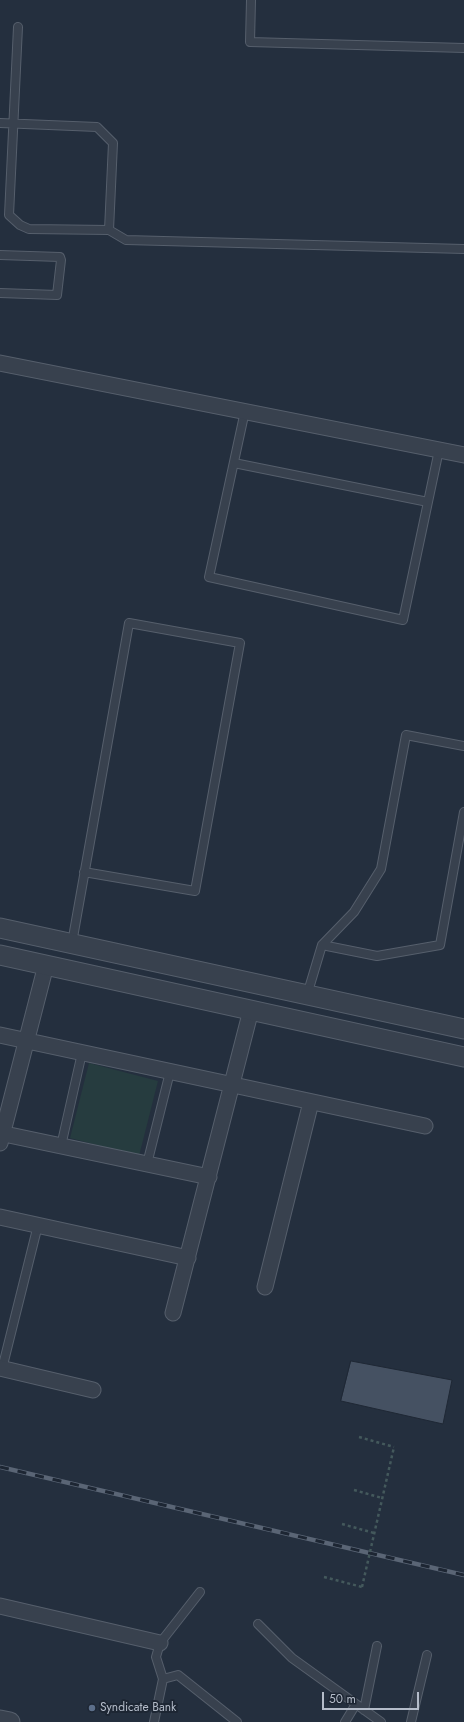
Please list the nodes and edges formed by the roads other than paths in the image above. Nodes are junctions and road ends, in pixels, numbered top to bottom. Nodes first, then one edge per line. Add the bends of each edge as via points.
1 (251, 0) edge
2 (18, 27) dead end
3 (464, 48) edge
4 (0, 123) edge
5 (13, 123) junction
6 (109, 230) junction
7 (464, 249) edge
8 (0, 255) edge
9 (0, 293) edge
10 (0, 363) edge
11 (245, 411) junction
12 (439, 450) junction
13 (464, 455) edge
14 (234, 463) junction
15 (428, 502) junction
16 (464, 746) edge
17 (464, 812) edge
18 (84, 872) junction
19 (0, 928) edge
20 (72, 943) junction
21 (322, 945) junction
22 (0, 955) edge
23 (46, 965) junction
24 (307, 995) junction
25 (251, 1010) junction
26 (464, 1029) edge
27 (0, 1035) edge
28 (26, 1041) junction
29 (82, 1053) junction
30 (464, 1057) edge
31 (170, 1072) junction
32 (232, 1085) junction
33 (311, 1102) junction
34 (425, 1126) dead end
35 (1, 1136) edge
36 (61, 1146) junction
37 (147, 1164) junction
38 (209, 1177) junction
39 (0, 1217) edge
40 (38, 1225) junction
41 (188, 1258) junction
42 (265, 1287) dead end
43 (173, 1313) dead end
44 (1, 1368) edge
45 (93, 1390) dead end
46 (200, 1592) dead end
47 (0, 1606) edge
48 (258, 1624) dead end
49 (160, 1643) junction
50 (377, 1646) dead end
51 (427, 1655) dead end
52 (163, 1679) junction
53 (356, 1704) junction
54 (364, 1710) junction
55 (0, 1720) edge
56 (10, 1722) edge
57 (154, 1722) edge
58 (236, 1722) edge
59 (345, 1722) edge
60 (381, 1722) edge
61 (411, 1722) edge

1 - 3 lane via 250,42
2 - 5 lane
4 - 5 lane
5 - 6 lane via 97,127 113,143
5 - 6 lane via 9,215 29,229
6 - 7 lane via 126,240
8 - 9 lane via 60,257 61,260 57,295
10 - 11 street
11 - 12 street
11 - 14 lane
12 - 13 street
12 - 15 lane
14 - 15 lane
14 - 15 lane via 209,577 403,620
16 - 21 lane via 406,735 381,869 354,912
17 - 21 lane via 440,945 377,956
18 - 18 lane via 129,623 240,643 195,891
18 - 20 lane
19 - 20 street
20 - 24 street
21 - 24 lane
22 - 23 street
23 - 25 street
23 - 28 street
24 - 26 street
25 - 30 street
25 - 32 street
27 - 28 street
28 - 29 street
28 - 35 street
29 - 31 street
29 - 36 lane
31 - 32 street
31 - 37 lane
32 - 33 street
32 - 38 street
33 - 34 street
33 - 42 street
35 - 36 street
36 - 37 street
37 - 38 street
38 - 41 street
39 - 40 street
40 - 41 street
40 - 44 lane
41 - 43 street
44 - 45 street
46 - 49 lane
47 - 49 street
48 - 53 lane via 292,1658
49 - 52 lane via 156,1657
50 - 54 lane
51 - 61 lane
52 - 57 lane
52 - 58 lane via 178,1674
53 - 54 lane
53 - 59 lane
54 - 60 lane
55 - 56 street

